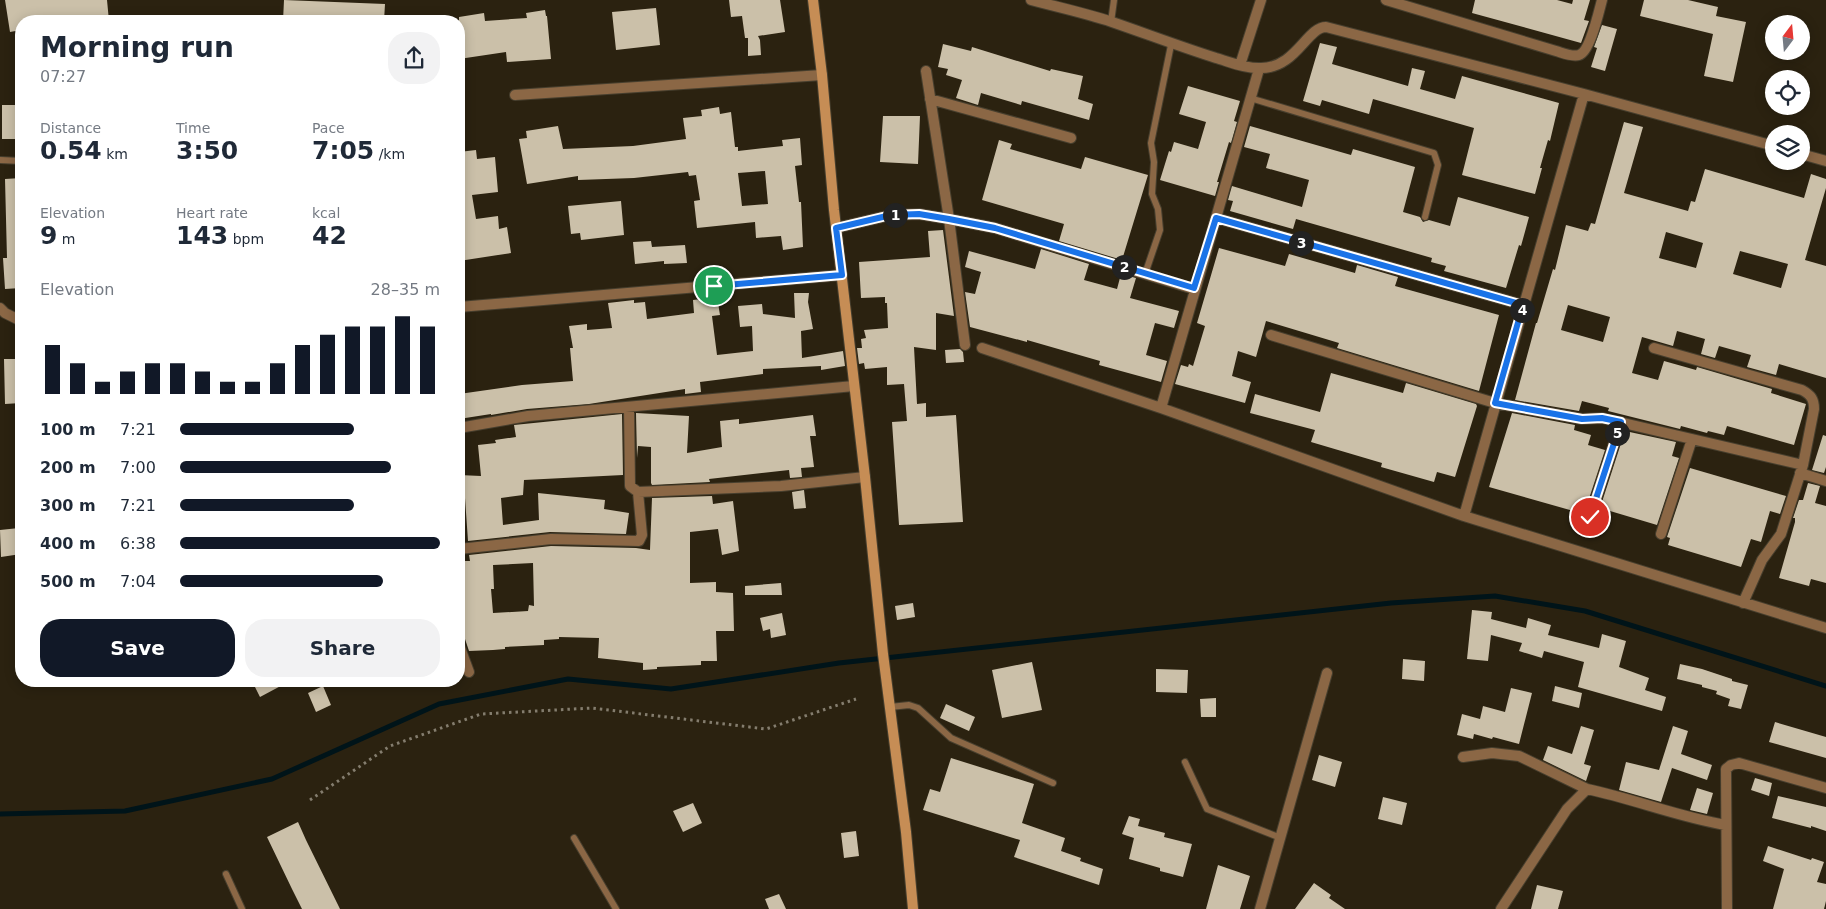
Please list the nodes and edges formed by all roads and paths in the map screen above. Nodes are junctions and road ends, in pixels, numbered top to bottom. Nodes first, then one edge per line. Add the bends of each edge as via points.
1 (813, 0) edge
2 (1031, 0) edge
3 (1114, 0) edge
4 (1261, 0) edge
5 (1386, 0) edge
6 (1602, 0) edge
7 (1110, 22) junction
8 (1172, 45) junction
9 (1240, 65) junction
10 (1259, 69) junction
11 (926, 71) dead end
12 (822, 75) junction
13 (1584, 94) junction
14 (515, 95) dead end
15 (1250, 98) junction
16 (930, 99) junction
17 (1071, 138) dead end
18 (1765, 144) edge
19 (1810, 156) edge
20 (0, 160) edge
21 (1826, 160) edge
22 (15, 161) edge
23 (1425, 216) dead end
24 (1216, 218) junction
25 (949, 219) junction
26 (836, 228) junction
27 (1145, 274) junction
28 (842, 275) junction
29 (1194, 288) junction
30 (1523, 305) junction
31 (465, 306) edge
32 (0, 308) edge
33 (15, 317) edge
34 (1271, 335) dead end
35 (964, 345) dead end
36 (982, 348) dead end
37 (1654, 348) dead end
38 (854, 386) junction
39 (1495, 403) junction
40 (629, 407) junction
41 (1161, 408) junction
42 (1621, 422) junction
43 (465, 427) edge
44 (1692, 439) junction
45 (1801, 469) junction
46 (865, 477) junction
47 (1826, 481) edge
48 (638, 492) junction
49 (1464, 516) junction
50 (1590, 517) dead end
51 (1661, 534) dead end
52 (465, 548) edge
53 (1743, 603) junction
54 (1826, 628) edge
55 (465, 663) edge
56 (468, 672) dead end
57 (1327, 673) dead end
58 (856, 699) dead end
59 (890, 707) junction
60 (1463, 757) dead end
61 (1185, 762) dead end
62 (1053, 783) dead end
63 (1826, 788) edge
64 (1587, 789) junction
65 (310, 800) dead end
66 (1726, 826) junction
67 (574, 838) dead end
68 (1280, 838) junction
69 (226, 874) dead end
70 (242, 909) edge
71 (616, 909) edge
72 (914, 909) edge
73 (1260, 909) edge
74 (1501, 909) edge
75 (1727, 909) edge

1 - 12 street
2 - 7 street
3 - 7 lane
4 - 9 street
5 - 6 street via 1572,56 1585,50
7 - 8 street
8 - 9 street
8 - 27 lane via 1151,143 1154,162 1152,194 1158,209 1160,230
9 - 10 street
10 - 13 street via 1274,68 1288,59 1317,30 1326,27
10 - 15 street
11 - 16 street
12 - 14 street
12 - 26 street
13 - 18 street
13 - 30 street
15 - 23 lane via 1434,153 1438,165
15 - 24 street
16 - 17 street
16 - 25 street
19 - 21 street
20 - 22 lane
24 - 29 street
24 - 30 street
25 - 26 street via 919,214 891,215
25 - 27 street via 995,228
25 - 35 street
26 - 28 street
27 - 29 street
28 - 31 street
28 - 38 street
29 - 41 street
30 - 39 street
32 - 33 street
34 - 39 street
36 - 41 street
37 - 45 street via 1810,394 1814,410
38 - 40 street
38 - 46 street
39 - 42 street via 1582,419 1602,418
39 - 49 street
40 - 43 street via 528,416
40 - 48 street via 630,486
41 - 49 street
42 - 44 street
42 - 50 street
44 - 45 street
44 - 51 street
45 - 47 street
45 - 53 street via 1781,534 1762,560
46 - 48 street via 781,486
46 - 59 street
48 - 52 street via 642,535 639,541 551,539
49 - 53 street
53 - 54 street
55 - 56 street
57 - 68 street
58 - 65 path via 766,729 592,708 481,714 390,746
59 - 62 lane via 909,705 918,708 951,738
59 - 72 street
60 - 64 street via 1492,753 1519,756
61 - 68 lane via 1207,809
63 - 66 street via 1733,763 1725,773
64 - 66 street
64 - 74 street via 1567,809
66 - 75 street
67 - 71 lane
68 - 73 street
69 - 70 lane

